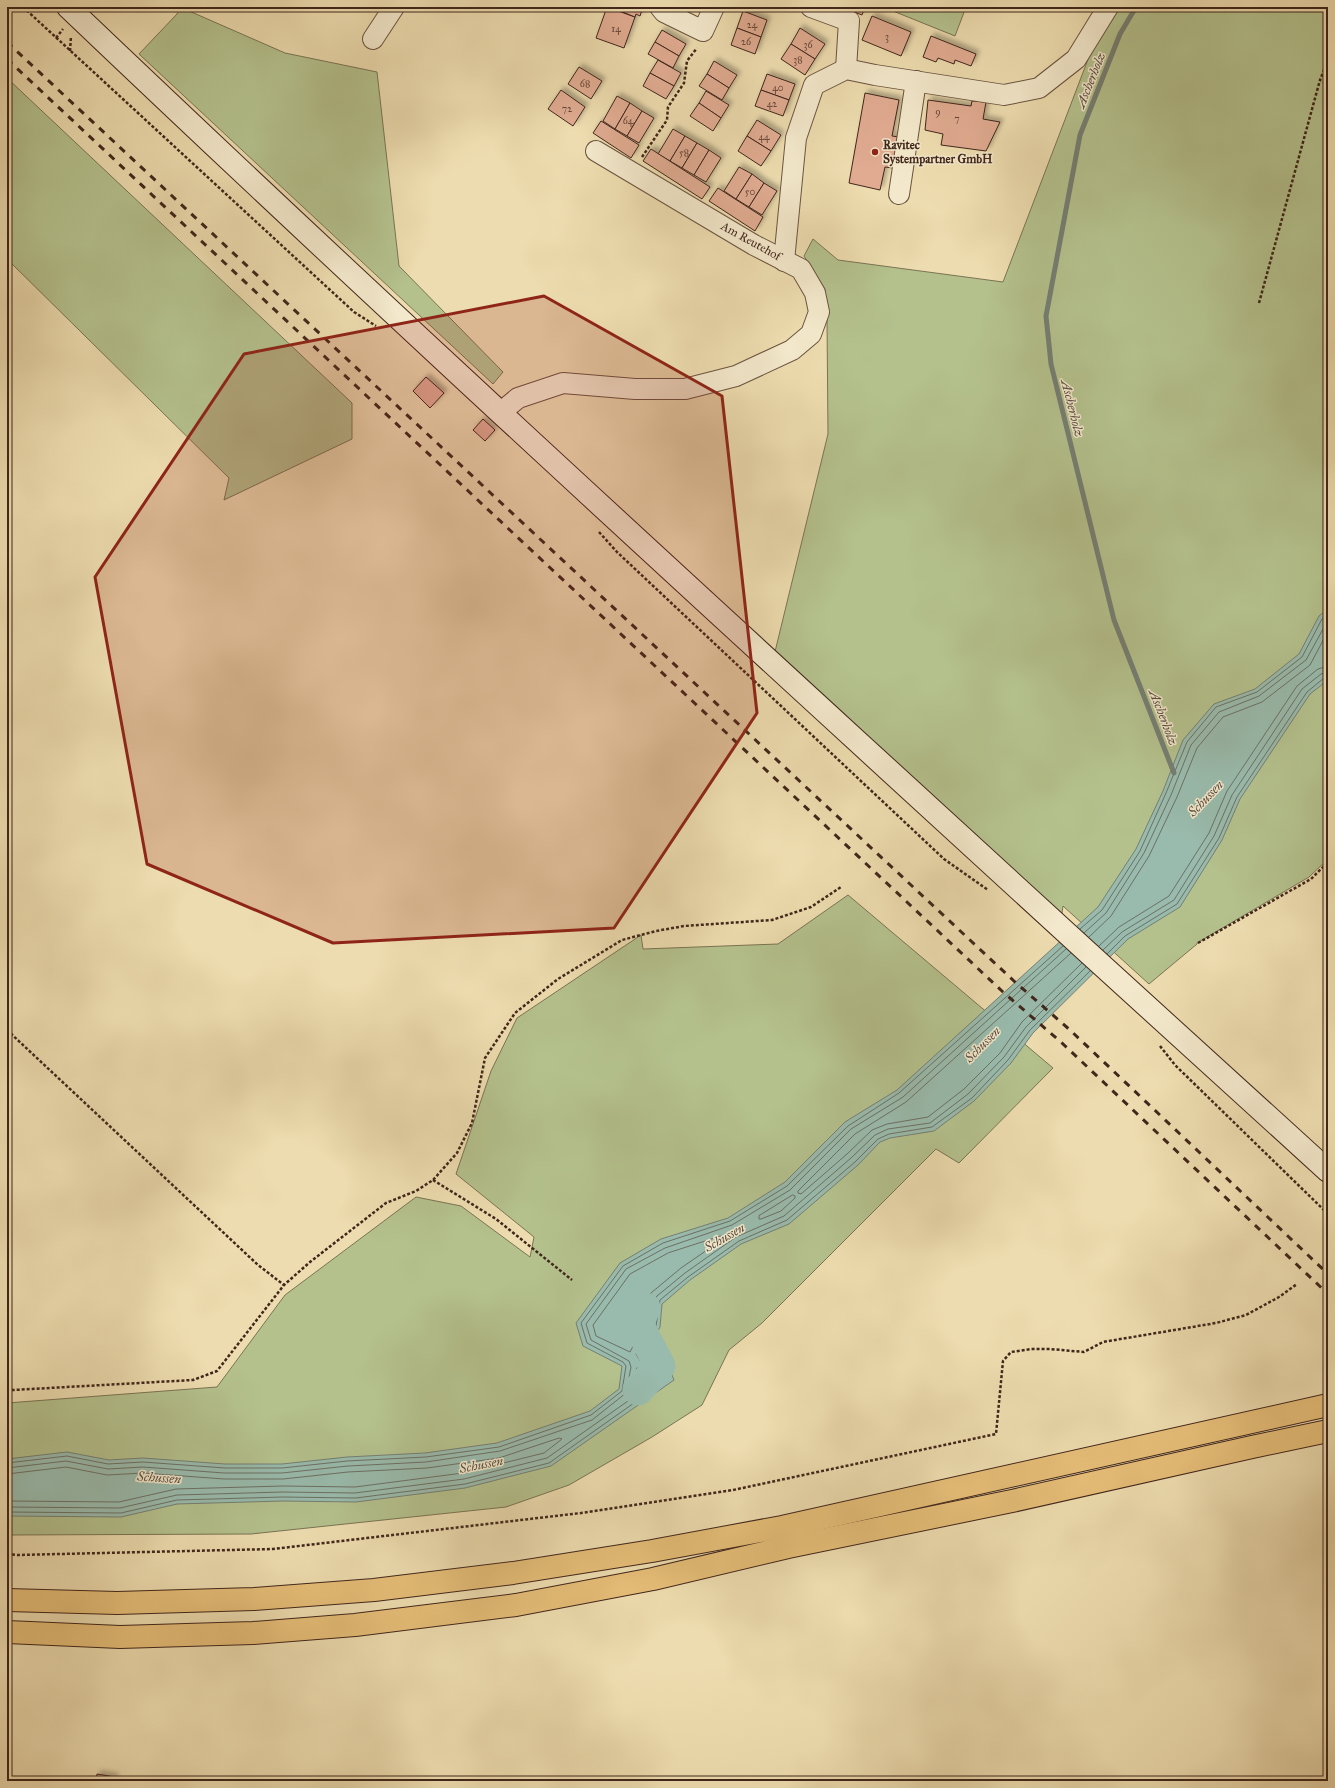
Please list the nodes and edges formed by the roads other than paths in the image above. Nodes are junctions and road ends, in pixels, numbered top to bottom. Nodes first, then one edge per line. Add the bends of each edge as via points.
1 (68, 7) edge
2 (394, 7) edge
3 (660, 7) edge
4 (714, 7) edge
5 (811, 7) edge
6 (1108, 7) edge
7 (373, 39) dead end
8 (846, 69) junction
9 (916, 81) junction
10 (596, 150) dead end
11 (899, 194) dead end
12 (784, 261) junction
13 (500, 413) junction
14 (1328, 1171) edge
15 (1328, 1405) edge
16 (1328, 1431) edge
17 (7, 1600) edge
18 (7, 1632) edge

1 - 13 street via 232,164
2 - 7 street
3 - 4 street via 664,12 703,31
5 - 8 street via 849,21
6 - 9 street via 1076,59 1039,88 1004,95
8 - 9 street
8 - 12 street, Am Reutehof via 814,85 796,138
9 - 11 street
10 - 12 street, Am Reutehof
12 - 13 street via 801,269 815,293 820,312 811,334 792,350 736,376 685,389 636,389 563,383 518,398
13 - 14 street via 1115,979
15 - 17 highway via 782,1527 513,1573 374,1590 254,1599 117,1603
16 - 18 highway via 1012,1501 788,1547 653,1579 516,1605 355,1625 253,1633 120,1637

